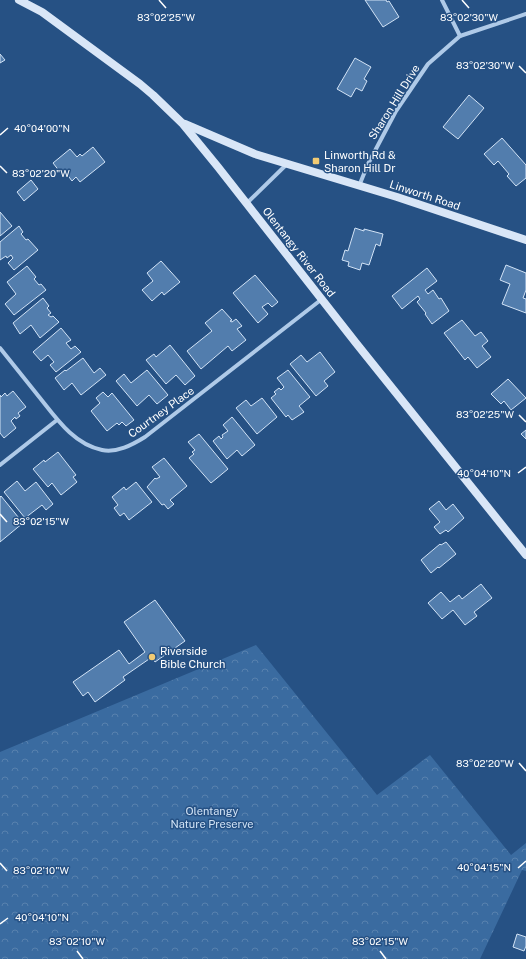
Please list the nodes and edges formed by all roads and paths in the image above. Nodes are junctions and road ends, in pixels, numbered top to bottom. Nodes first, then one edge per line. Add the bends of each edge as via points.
1 (19, 0) edge
2 (442, 0) edge
3 (526, 14) edge
4 (460, 36) junction
5 (182, 123) junction
6 (287, 164) junction
7 (359, 186) junction
8 (247, 203) junction
9 (526, 240) edge
10 (322, 299) junction
11 (0, 348) edge
12 (57, 420) junction
13 (0, 465) edge
14 (526, 555) edge

1 - 5 main road, Olentangy River Road via 42,12 140,84
2 - 4 street
3 - 4 street, Sharon Hill Drive
4 - 7 street, Sharon Hill Drive via 428,64 396,112
5 - 6 main road, Linworth Road via 255,154
5 - 8 main road, Olentangy River Road
6 - 7 main road, Linworth Road
6 - 8 street
7 - 9 main road, Linworth Road
8 - 10 main road, Olentangy River Road
10 - 12 street, Courtney Place via 134,445 102,450 81,441
10 - 14 main road, Olentangy River Road
11 - 12 street, Courtney Place
12 - 13 street

